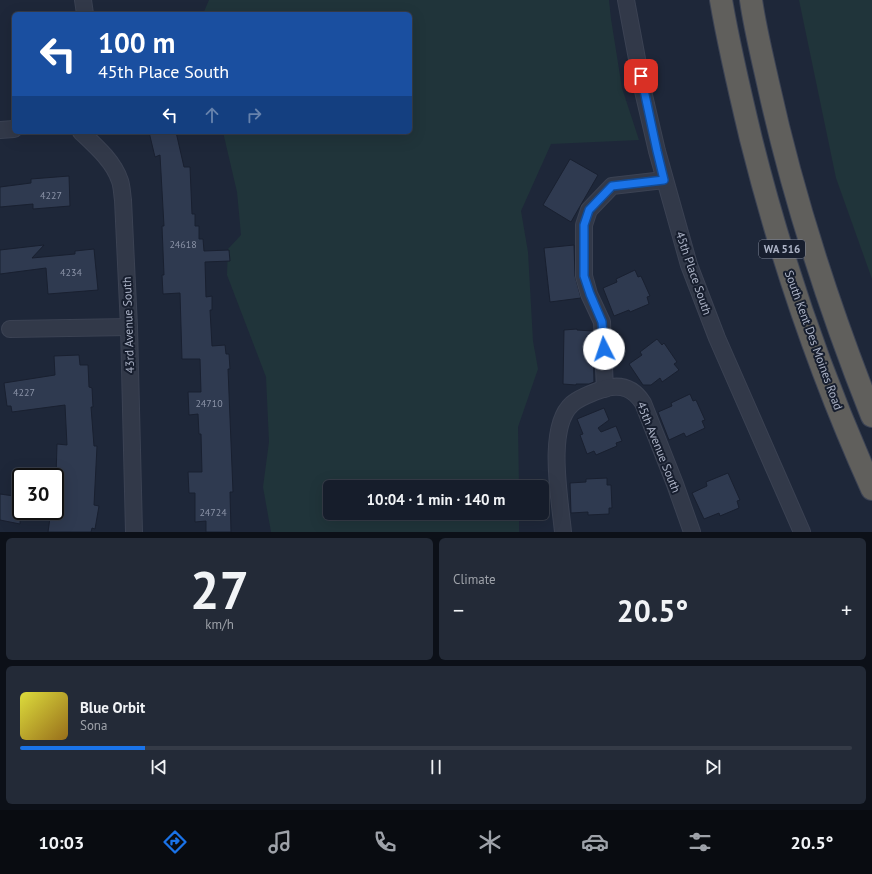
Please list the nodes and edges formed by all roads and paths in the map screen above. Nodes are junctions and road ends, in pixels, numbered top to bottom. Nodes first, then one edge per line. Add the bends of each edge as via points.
1 (83, 0) edge
2 (626, 0) edge
3 (722, 0) edge
4 (751, 0) edge
5 (85, 12) edge
6 (12, 129) edge
7 (0, 130) edge
8 (83, 134) edge
9 (664, 180) junction
10 (129, 327) junction
11 (10, 329) dead end
12 (605, 389) junction
13 (872, 416) edge
14 (872, 489) edge
15 (134, 532) edge
16 (563, 532) edge
17 (692, 532) edge
18 (802, 532) edge

1 - 5 street
2 - 9 street, 45th Place South via 643,91
3 - 14 highway, South Kent Des Moines Road / WA 516 via 741,98 770,212 805,322
4 - 13 highway, WA 516 via 768,86 789,171 818,268
6 - 7 street
8 - 10 street, 43rd Avenue South via 111,164 120,181
9 - 12 street via 612,186 589,210 584,225 584,276 602,322
9 - 18 street, 45th Place South via 689,265 717,338
10 - 11 street
10 - 15 street, 43rd Avenue South
12 - 16 street, 45th Avenue South via 573,403 564,414 560,426 556,459
12 - 17 street, 45th Avenue South via 624,387 640,398

